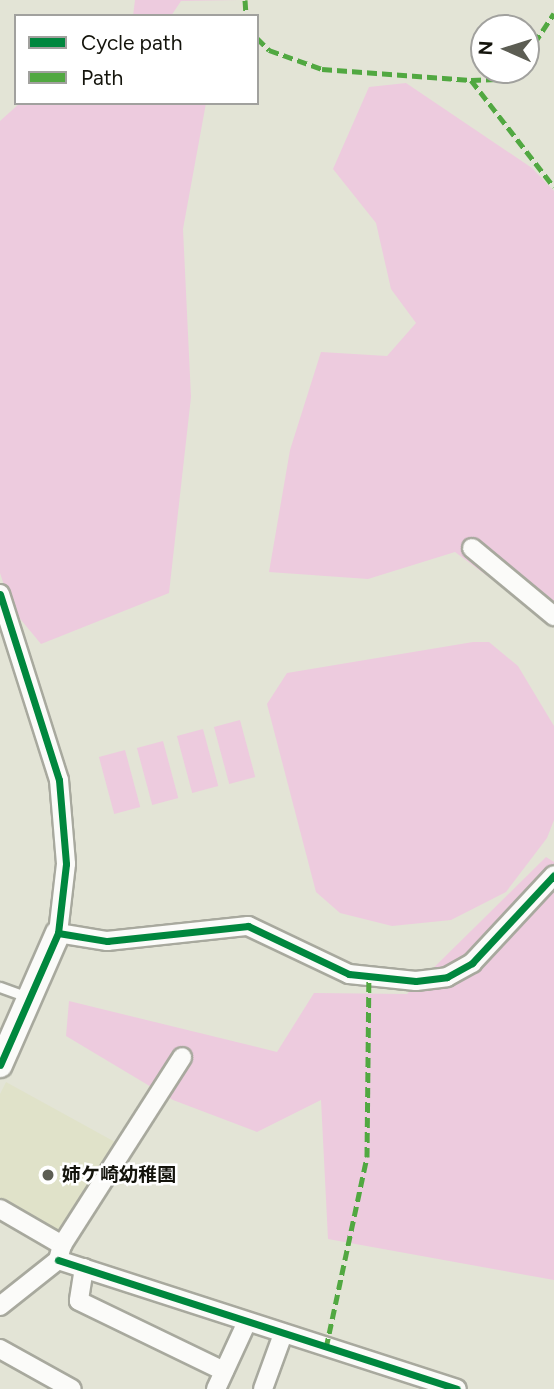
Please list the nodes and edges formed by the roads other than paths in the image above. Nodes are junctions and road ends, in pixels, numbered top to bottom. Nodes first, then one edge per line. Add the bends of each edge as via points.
1 (472, 548) dead end
2 (0, 594) edge
3 (554, 616) edge
4 (554, 875) edge
5 (58, 933) junction
6 (0, 987) edge
7 (33, 998) junction
8 (182, 1057) dead end
9 (0, 1065) edge
10 (0, 1209) edge
11 (60, 1252) junction
12 (84, 1268) junction
13 (0, 1306) edge
14 (247, 1322) junction
15 (283, 1334) junction
16 (0, 1349) edge
17 (225, 1371) junction
18 (72, 1389) edge
19 (216, 1389) edge
20 (263, 1389) edge
21 (457, 1389) edge

1 - 3 street
2 - 5 street via 59,780 66,864
4 - 5 street via 472,963 447,976 416,981 349,974 248,926 107,941
5 - 7 street
6 - 7 lane
7 - 9 street
8 - 11 street
10 - 11 street
11 - 12 street
11 - 13 street
12 - 14 street
12 - 17 street via 79,1301
14 - 15 street
14 - 17 street
15 - 20 street
15 - 21 street
16 - 18 street
17 - 19 street

